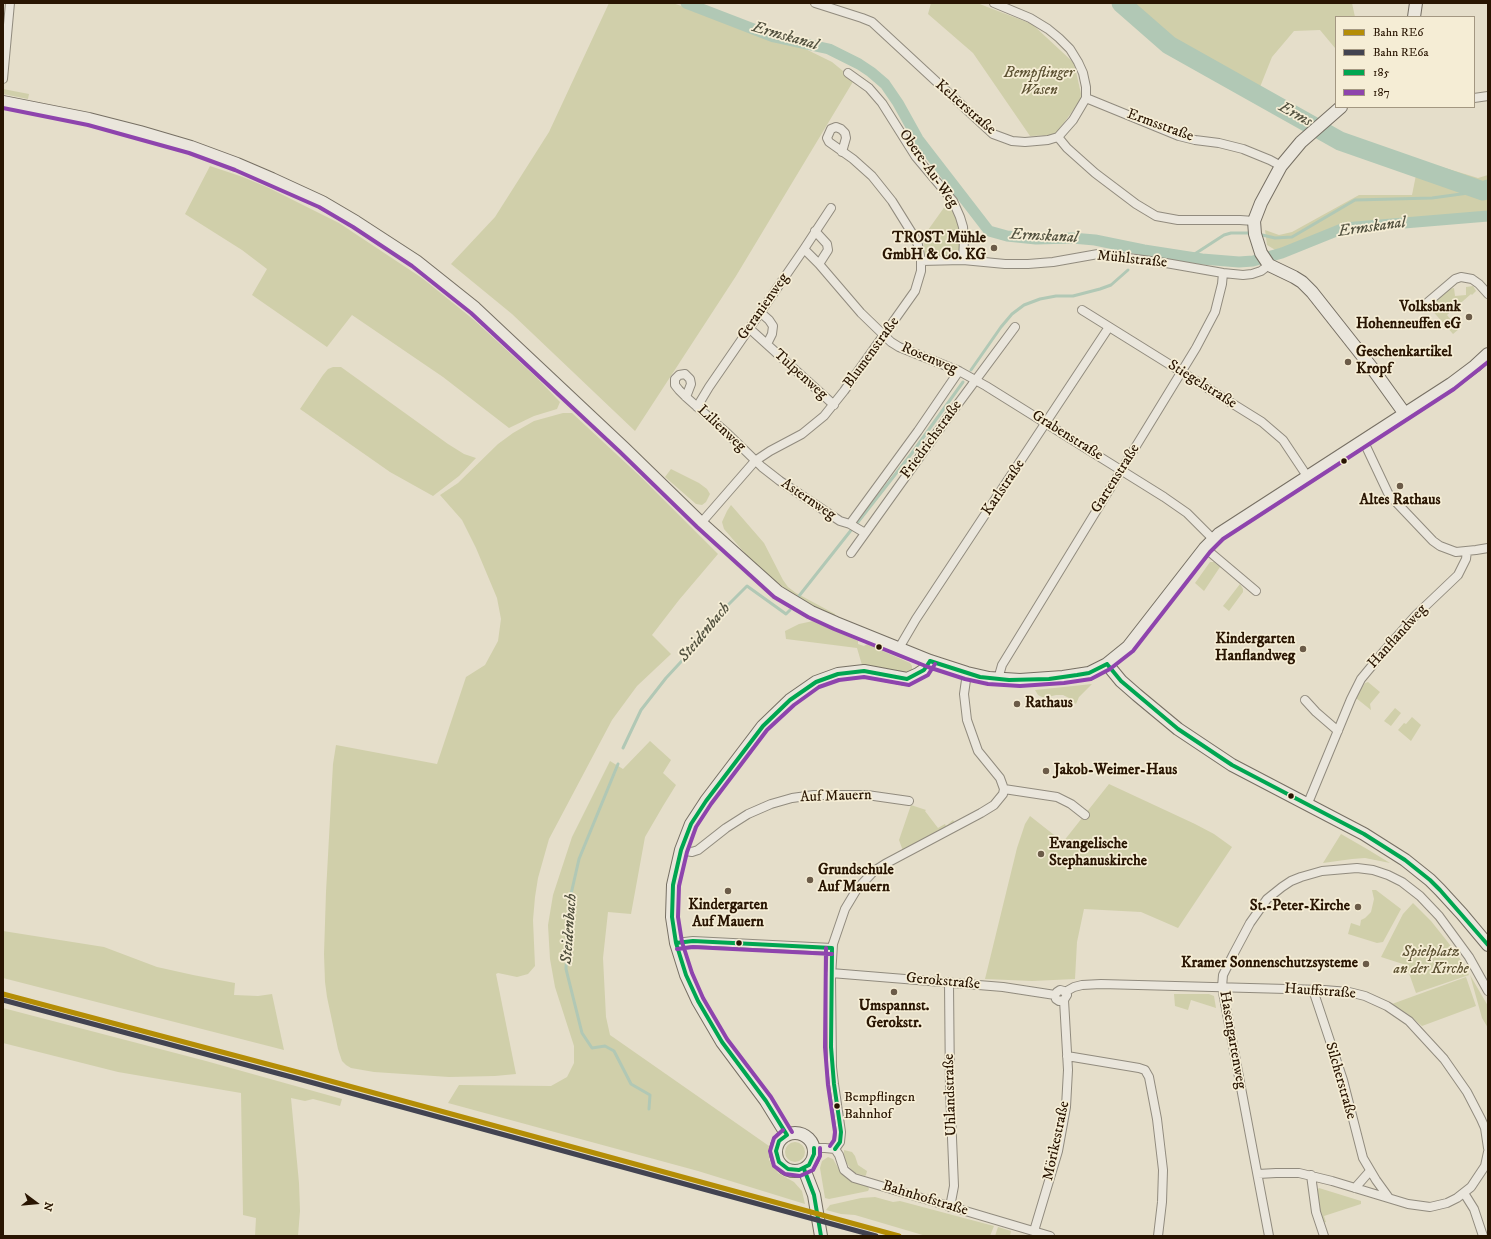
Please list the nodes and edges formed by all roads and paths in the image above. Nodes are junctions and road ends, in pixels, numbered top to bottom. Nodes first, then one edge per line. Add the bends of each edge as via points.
1 (10, 3) edge
2 (815, 3) edge
3 (994, 3) edge
4 (1416, 3) edge
5 (1414, 16) edge
6 (848, 73) dead end
7 (3, 79) edge
8 (1488, 96) edge
9 (1086, 98) junction
10 (1475, 98) edge
11 (3, 102) edge
12 (1340, 108) edge
13 (1058, 137) junction
14 (842, 152) dead end
15 (1281, 166) junction
16 (830, 208) dead end
17 (1255, 225) junction
18 (815, 232) junction
19 (804, 249) junction
20 (963, 260) junction
21 (921, 261) junction
22 (819, 264) junction
23 (1268, 265) junction
24 (1223, 273) junction
25 (1488, 294) edge
26 (1428, 302) dead end
27 (1082, 310) dead end
28 (761, 313) junction
29 (1015, 327) dead end
30 (1109, 327) junction
31 (750, 329) junction
32 (884, 336) junction
33 (767, 344) junction
34 (1488, 354) edge
35 (959, 371) junction
36 (1182, 372) junction
37 (976, 380) junction
38 (686, 397) dead end
39 (834, 405) junction
40 (697, 407) junction
41 (1405, 414) junction
42 (1046, 423) junction
43 (1363, 440) junction
44 (755, 461) junction
45 (1121, 470) junction
46 (1307, 476) junction
47 (701, 523) junction
48 (850, 524) junction
49 (865, 533) junction
50 (1213, 538) junction
51 (1205, 548) junction
52 (1488, 548) edge
53 (1467, 551) junction
54 (851, 554) dead end
55 (1256, 591) dead end
56 (899, 648) junction
57 (930, 661) junction
58 (1107, 664) junction
59 (968, 674) junction
60 (998, 679) junction
61 (1305, 700) dead end
62 (1338, 731) junction
63 (1004, 789) junction
64 (909, 801) dead end
65 (1308, 803) junction
66 (1085, 815) dead end
67 (681, 850) junction
68 (676, 943) junction
69 (1488, 945) edge
70 (832, 948) junction
71 (831, 973) junction
72 (949, 983) junction
73 (1222, 987) junction
74 (1313, 990) junction
75 (1488, 991) edge
76 (1065, 996) junction
77 (1067, 1056) junction
78 (1485, 1117) edge
79 (787, 1135) junction
80 (814, 1148) junction
81 (1488, 1148) edge
82 (835, 1149) junction
83 (1488, 1157) edge
84 (804, 1169) junction
85 (1370, 1171) junction
86 (1258, 1174) junction
87 (1312, 1175) junction
88 (1355, 1188) junction
89 (1464, 1193) junction
90 (1389, 1198) junction
91 (950, 1207) junction
92 (1034, 1231) junction
93 (821, 1236) edge
94 (1050, 1236) edge
95 (1158, 1236) edge
96 (1269, 1236) edge
97 (1324, 1236) edge
98 (1483, 1236) edge

1 - 7 street
2 - 13 street, Kelterstraße via 872,22 993,134 1012,141 1025,142
3 - 9 street via 1030,18 1059,38 1078,62 1085,80
4 - 5 street
6 - 20 street, Obere-Au-Weg via 869,88 882,103 916,157 953,201 963,227
8 - 10 street
9 - 13 street via 1074,120
9 - 15 street, Ermsstraße via 1179,136 1243,149
11 - 47 street via 140,132 215,155 297,190 356,222 416,261 470,304
12 - 15 street via 1301,142
13 - 17 street via 1110,185 1156,216 1178,220 1240,220
14 - 21 street, Blumenstraße via 872,176 892,201 915,238
15 - 17 street via 1261,203
16 - 18 street, Geranienweg
17 - 23 street via 1259,248
18 - 19 street, Geranienweg
18 - 22 street via 827,244 828,250
19 - 22 street, Rosenweg
19 - 28 street, Geranienweg
20 - 21 street, Mühlstraße
20 - 24 street, Mühlstraße via 1028,264 1098,254
21 - 32 street, Blumenstraße via 915,291
22 - 32 street, Rosenweg
23 - 24 street, Mühlstraße via 1252,274
23 - 41 street via 1294,277 1312,292
24 - 36 street, Gartenstraße via 1214,315
25 - 26 street via 1479,284 1461,277 1455,279
27 - 30 street, Stiegelstraße
28 - 31 street, Geranienweg
28 - 33 street, Tulpenweg via 773,326
29 - 37 street, Friedrichstraße
30 - 36 street, Stiegelstraße
30 - 42 street, Karlstraße
31 - 33 street, Tulpenweg
31 - 40 street, Geranienweg
32 - 35 street, Rosenweg via 899,347
32 - 39 street, Blumenstraße
33 - 39 street, Tulpenweg
34 - 41 street via 1462,376
35 - 37 street, Rosenweg
35 - 48 street
36 - 45 street, Gartenstraße
36 - 46 street, Stiegelstraße via 1274,431
37 - 42 street, Grabenstraße
37 - 49 street, Friedrichstraße
38 - 40 street, Lilienweg
39 - 44 street, Blumenstraße via 807,431 770,450
40 - 44 street, Lilienweg
41 - 43 street
42 - 45 street, Grabenstraße
42 - 56 street, Karlstraße
43 - 46 street
43 - 53 street via 1388,493 1394,500 1440,546 1456,552
44 - 47 street, Blumenstraße
44 - 48 street, Asternweg via 840,521
45 - 50 street, Grabenstraße via 1177,506
45 - 60 street, Gartenstraße via 1002,665
46 - 50 street
47 - 56 street via 765,581 792,601 824,618
48 - 49 street, Asternweg
49 - 54 street, Friedrichstraße
50 - 51 street
51 - 55 street
51 - 58 street via 1136,638
52 - 53 street
53 - 62 street, Hanflandweg via 1458,575 1416,615 1361,679
56 - 57 street
57 - 59 street
57 - 67 street via 924,670 907,679 864,671 838,674 816,682 790,700 763,726 706,801 691,824
58 - 60 street via 1088,673 1063,677
58 - 65 street via 1126,686 1194,740 1232,764
59 - 60 street
59 - 63 street via 964,687 964,702 972,737 978,751 1000,778
61 - 62 street
62 - 65 street, Hanflandweg
63 - 66 street via 1057,797
63 - 70 street via 1000,799 984,811 896,858 865,879 851,898 840,921
64 - 67 street, Auf Mauern via 867,795 814,795 792,798 748,814 698,850
65 - 69 street via 1382,844 1418,870 1449,900
67 - 68 street via 672,900
68 - 70 street via 700,941
68 - 79 street via 686,975 706,1015
70 - 71 street
71 - 72 street, Gerokstraße
71 - 82 street via 832,1067 842,1132
72 - 76 street, Gerokstraße via 1003,987 1055,995 1060,990
72 - 91 street, Uhlandstraße via 954,1179
73 - 74 street, Hauffstraße
73 - 75 street, Hasengartenweg via 1226,967 1250,923 1274,893 1305,875 1351,868 1373,870 1388,875 1420,896 1456,938
73 - 76 street via 1082,985 1074,987
73 - 86 street, Hasengartenweg
74 - 78 street, Hauffstraße via 1360,994 1404,1016 1444,1059
74 - 85 street, Silcherstraße via 1343,1080 1359,1146
76 - 77 street, Mörikestraße
77 - 92 street, Mörikestraße via 1067,1101 1062,1136
77 - 95 street via 1139,1068 1145,1070 1149,1077 1164,1170
78 - 81 street, Hauffstraße
79 - 80 street via 804,1135
79 - 84 street via 777,1146 779,1162 793,1171
80 - 82 street
80 - 84 street via 813,1160
82 - 91 street, Bahnhofstraße via 844,1170 854,1178
83 - 89 street via 1478,1179
84 - 93 street via 814,1195
85 - 88 street
85 - 90 street, Silcherstraße
86 - 87 street via 1288,1172
86 - 96 street, Hasengartenweg
87 - 88 street
87 - 97 street via 1316,1212
88 - 90 street
89 - 90 street via 1447,1203 1430,1206 1413,1205
89 - 98 street via 1474,1209
91 - 92 street, Bahnhofstraße
92 - 94 street, Bahnhofstraße

